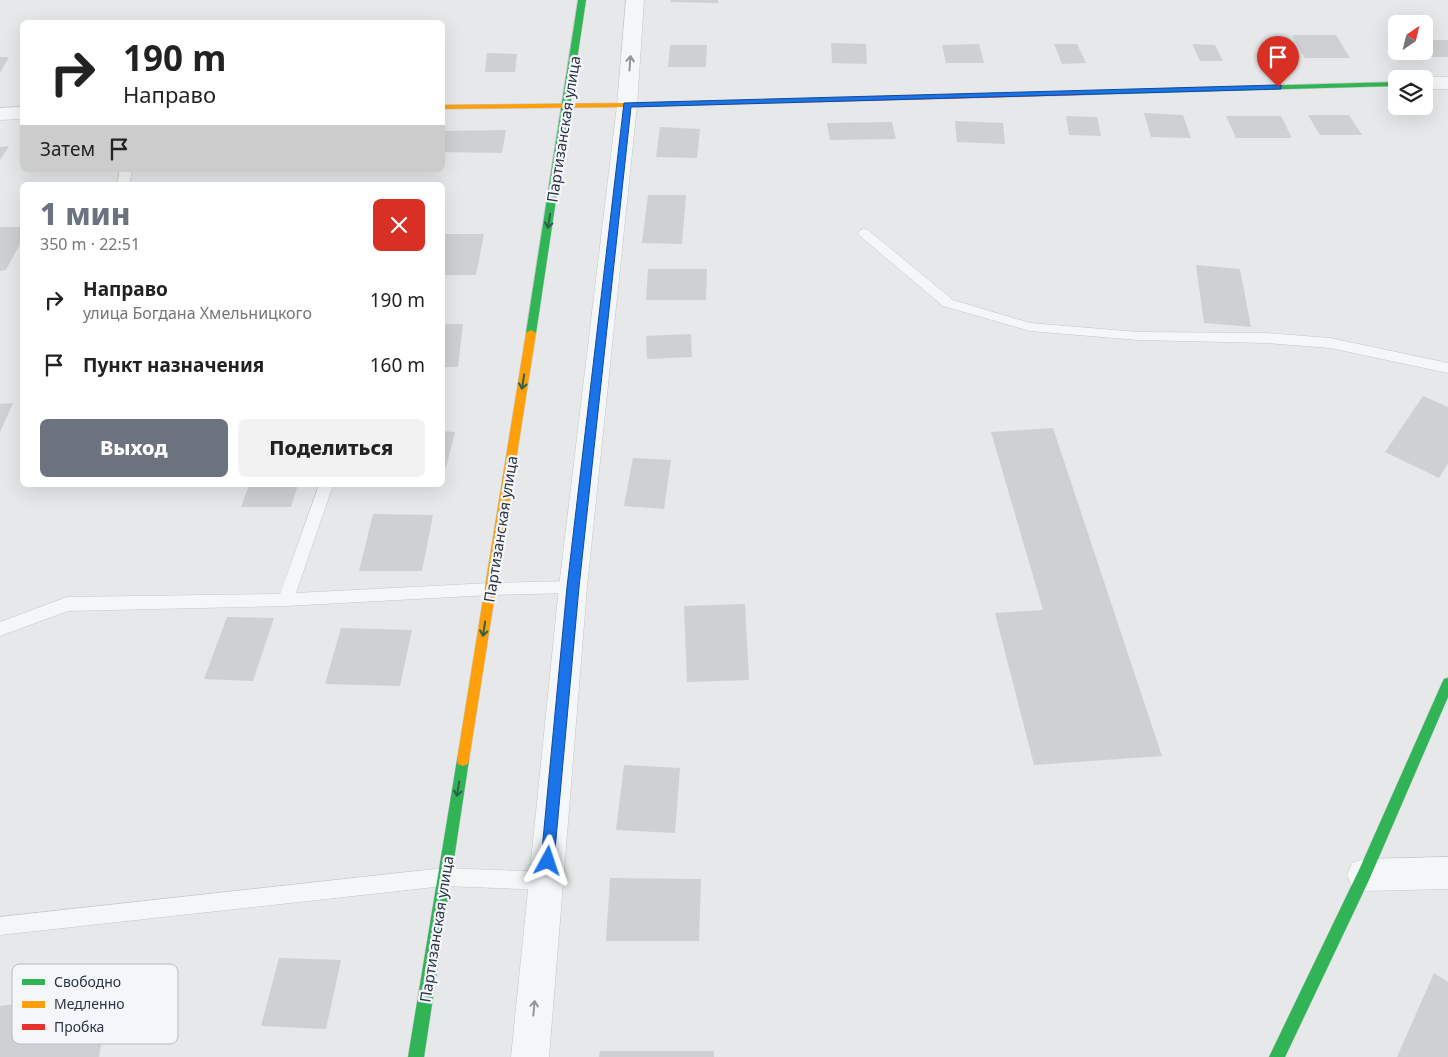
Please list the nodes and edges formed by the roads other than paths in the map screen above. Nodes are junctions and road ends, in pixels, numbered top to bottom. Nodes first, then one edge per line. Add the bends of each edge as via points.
1 (582, 0) edge
2 (635, 0) edge
3 (1433, 83) edge
4 (1448, 83) edge
5 (1388, 84) edge
6 (567, 105) junction
7 (627, 105) junction
8 (445, 107) edge
9 (20, 113) edge
10 (0, 114) edge
11 (864, 233) dead end
12 (1448, 368) edge
13 (325, 487) edge
14 (573, 587) junction
15 (490, 589) junction
16 (286, 600) junction
17 (0, 629) edge
18 (1448, 683) edge
19 (1448, 873) edge
20 (1364, 875) junction
21 (444, 877) junction
22 (546, 881) junction
23 (0, 926) edge
24 (416, 1057) edge
25 (530, 1057) edge
26 (1277, 1057) edge

1 - 6 street, Партизанская улица
7 -> 2 street
3 - 4 street
5 - 7 street
6 - 7 street
6 - 8 street
6 -> 15 street, Партизанская улица
7 - 14 street
9 - 10 street
11 - 12 lane via 948,303 1030,326 1138,336 1266,338 1330,343
13 - 16 lane
14 - 15 lane
14 - 22 street
15 - 16 lane
15 -> 21 street, Партизанская улица
16 - 17 lane via 67,604
18 - 20 street
19 - 20 street
20 - 26 street
21 - 22 lane
21 - 23 lane
21 - 24 street, Партизанская улица
25 -> 22 street

